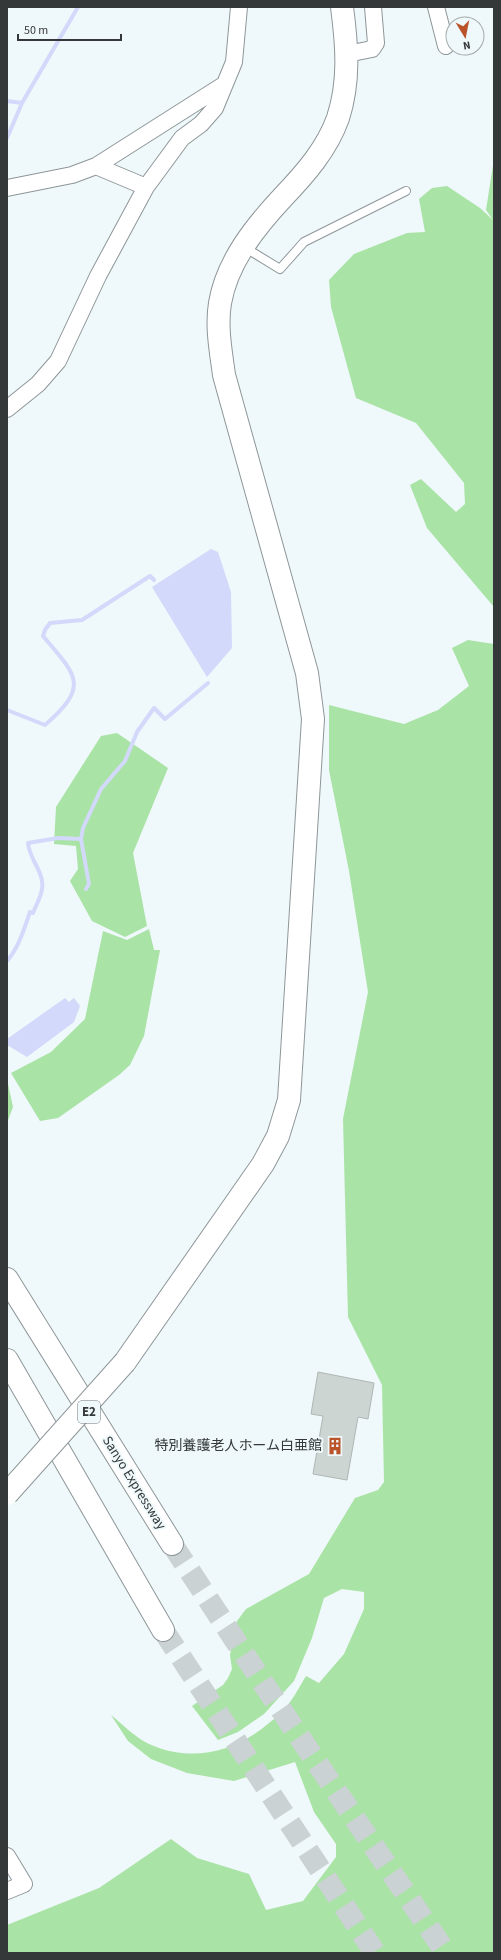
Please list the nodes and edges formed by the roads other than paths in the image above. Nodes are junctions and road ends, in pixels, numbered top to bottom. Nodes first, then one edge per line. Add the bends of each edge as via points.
1 (239, 7) edge
2 (342, 7) edge
3 (373, 7) edge
4 (436, 7) edge
5 (445, 42) edge
6 (347, 54) junction
7 (225, 84) junction
8 (96, 166) junction
9 (146, 187) junction
10 (7, 188) edge
11 (406, 191) dead end
12 (243, 246) junction
13 (7, 409) edge
14 (7, 1279) edge
15 (7, 1360) edge
16 (7, 1494) edge
17 (172, 1544) tunnel mouth
18 (163, 1630) tunnel mouth
19 (7, 1856) edge
20 (7, 1891) edge

1 - 7 street via 234,62
2 - 6 main road
3 - 6 street via 376,43 372,49
4 - 5 street
6 - 12 main road via 346,88 337,119 316,159 268,213
7 - 8 street
7 - 9 street via 215,108 201,124 182,138
8 - 9 street
8 - 10 street via 72,174
9 - 13 street via 98,276 58,361 38,384
11 - 12 lane via 304,242 280,269
12 - 16 main road, bridge via 226,281 220,303 219,340 224,375 307,673 313,719 291,1081 284,1119 272,1150 125,1362
14 - 17 main road, Sanyo Expressway / E2
15 - 18 main road
19 - 20 street via 24,1884

